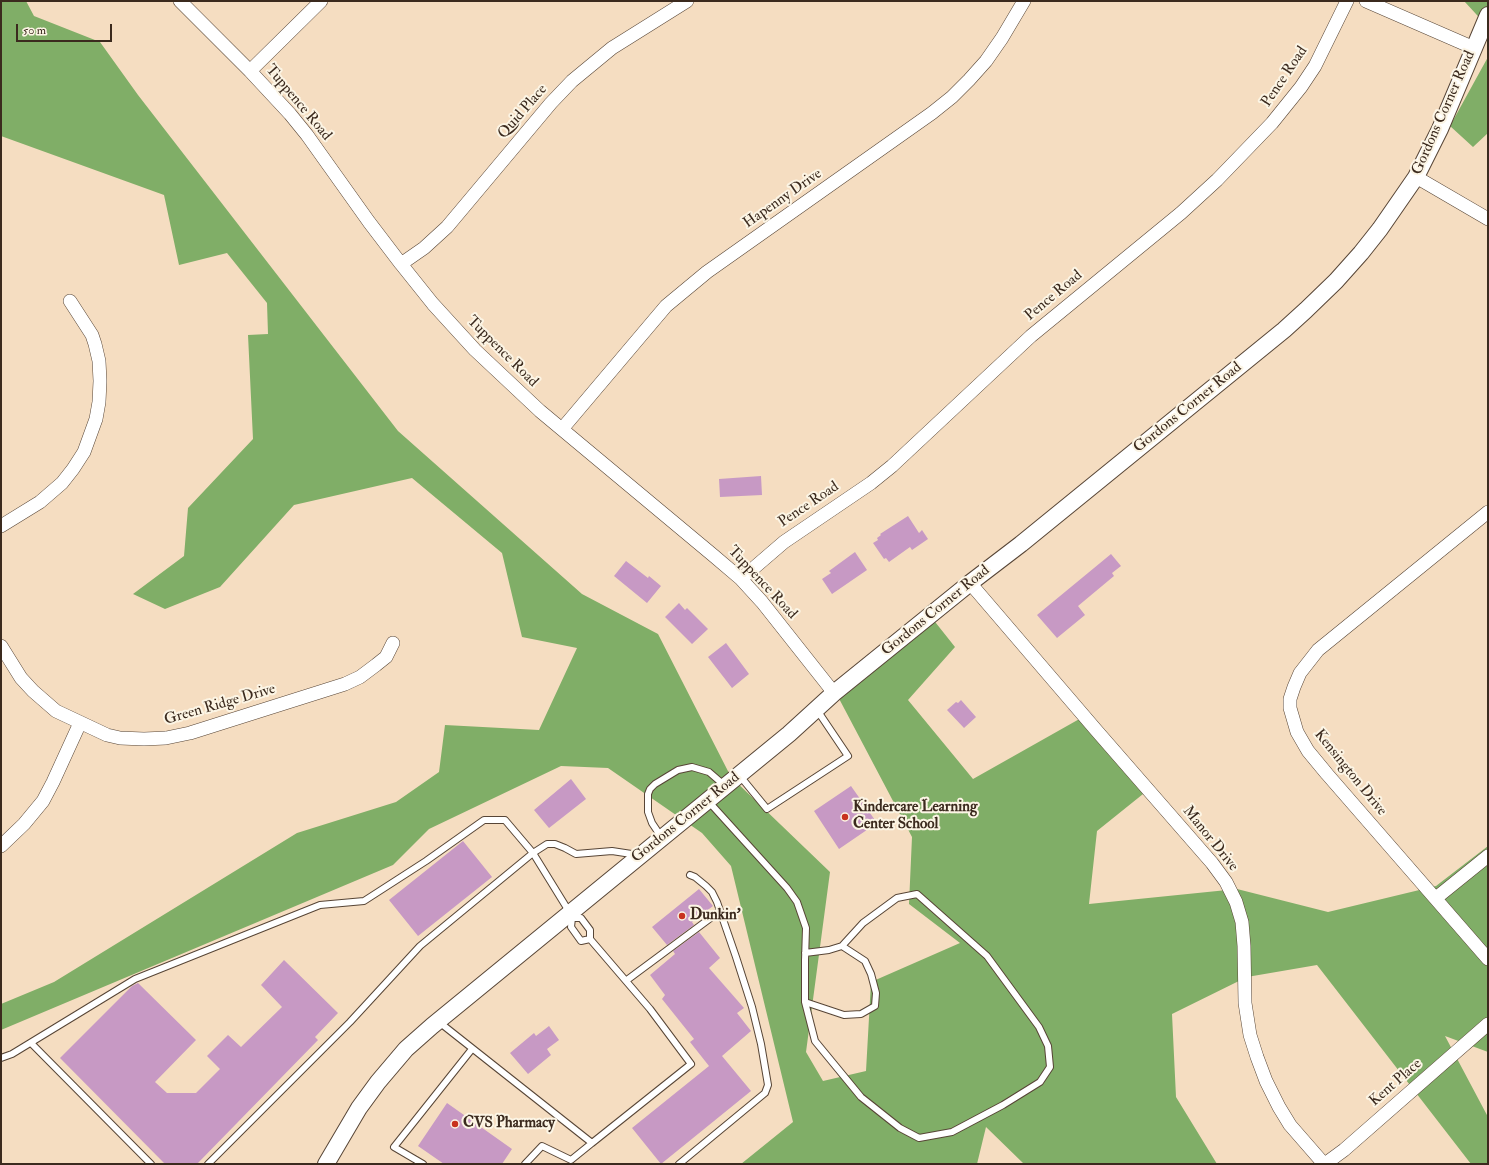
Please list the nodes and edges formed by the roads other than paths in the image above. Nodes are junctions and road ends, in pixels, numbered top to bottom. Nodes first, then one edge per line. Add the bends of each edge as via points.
1 (180, 1) edge
2 (321, 1) edge
3 (687, 1) edge
4 (1024, 1) edge
5 (1347, 1) edge
6 (1366, 1) edge
7 (1488, 15) edge
8 (1474, 48) junction
9 (250, 71) junction
10 (1416, 177) junction
11 (1488, 218) edge
12 (401, 264) junction
13 (70, 301) dead end
14 (562, 429) junction
15 (1488, 512) edge
16 (1, 526) edge
17 (741, 579) junction
18 (970, 582) junction
19 (393, 642) dead end
20 (1, 646) edge
21 (834, 693) junction
22 (817, 710) junction
23 (80, 724) junction
24 (739, 774) junction
25 (725, 786) junction
26 (708, 800) junction
27 (662, 838) junction
28 (1, 846) edge
29 (533, 854) junction
30 (641, 855) junction
31 (1488, 856) edge
32 (690, 875) dead end
33 (1436, 898) junction
34 (720, 911) junction
35 (571, 915) junction
36 (590, 939) junction
37 (842, 946) junction
38 (805, 952) junction
39 (1488, 959) edge
40 (627, 980) junction
41 (805, 1002) junction
42 (437, 1021) junction
43 (1488, 1024) edge
44 (31, 1043) junction
45 (472, 1049) junction
46 (1, 1058) edge
47 (592, 1144) junction
48 (572, 1162) edge
49 (151, 1164) edge
50 (208, 1164) edge
51 (326, 1164) edge
52 (423, 1164) edge
53 (525, 1164) edge
54 (679, 1164) edge
55 (1324, 1164) edge

1 - 9 street, Tuppence Road
2 - 9 street
3 - 12 street, Quid Place via 612,48 572,81 447,227
4 - 14 street, Hapenny Drive via 986,61 952,97 707,272 666,306
5 - 17 street, Pence Road via 1315,66 1301,87 1272,123 1217,180 1181,213 1031,336 892,466 784,542
6 - 8 street
7 - 8 street, Gordons Corner Road
8 - 10 street, Gordons Corner Road via 1440,129
9 - 12 street, Tuppence Road via 307,135
10 - 11 street
10 - 18 street, Gordons Corner Road via 1361,253 1306,310 1027,539
12 - 14 street, Tuppence Road via 475,350
13 - 16 street via 92,335 99,361 99,402 96,419 84,452 62,483 40,502
14 - 17 street, Tuppence Road
15 - 33 street, Kensington Drive via 1318,650 1300,674 1290,699 1295,726 1308,751
17 - 21 street, Tuppence Road
18 - 21 street, Gordons Corner Road
18 - 55 street, Manor Drive via 1226,882 1242,922 1245,1003 1256,1057 1278,1107
19 - 23 street, Green Ridge Drive via 386,657 360,677 345,684 190,733 166,738 120,738
20 - 23 street, Green Ridge Drive via 21,678 33,691 56,711
21 - 22 street, Gordons Corner Road
22 - 24 street, Gordons Corner Road
22 - 24 lane via 848,756 767,810
23 - 28 street via 43,801
24 - 25 street, Gordons Corner Road
25 - 26 street, Gordons Corner Road
25 - 27 lane via 709,772 692,767 678,770 655,784 648,794 648,812
26 - 27 street, Gordons Corner Road
26 - 38 lane via 797,902 806,928
27 - 30 street, Gordons Corner Road
29 - 30 lane via 547,844 555,844 576,854 612,851
29 - 35 lane
29 - 44 lane via 505,820 484,820 364,901 320,905 135,979
29 - 50 lane via 420,946 350,1022
30 - 35 street, Gordons Corner Road
31 - 33 street
32 - 34 lane via 700,880 712,892
33 - 39 street, Kensington Drive
34 - 40 lane
34 - 54 lane via 752,1007 768,1085 765,1093
35 - 36 lane via 581,918 590,930
35 - 36 lane via 571,927 581,941
35 - 42 street, Gordons Corner Road
36 - 40 lane
37 - 38 lane
37 - 41 lane via 865,961 876,993 875,1006 861,1014 844,1015
37 - 41 lane via 863,923 897,898 917,894 986,956 1039,1027 1048,1046 1050,1066 1040,1082 952,1132 919,1138 900,1128 857,1092 815,1041
38 - 41 lane
40 - 47 lane via 691,1064
42 - 45 lane
42 - 51 street, Gordons Corner Road via 406,1049 378,1082
43 - 55 street, Kent Place via 1344,1150
44 - 46 lane
44 - 49 lane
45 - 47 lane
45 - 52 lane via 394,1147
47 - 48 lane
48 - 53 lane via 542,1146

